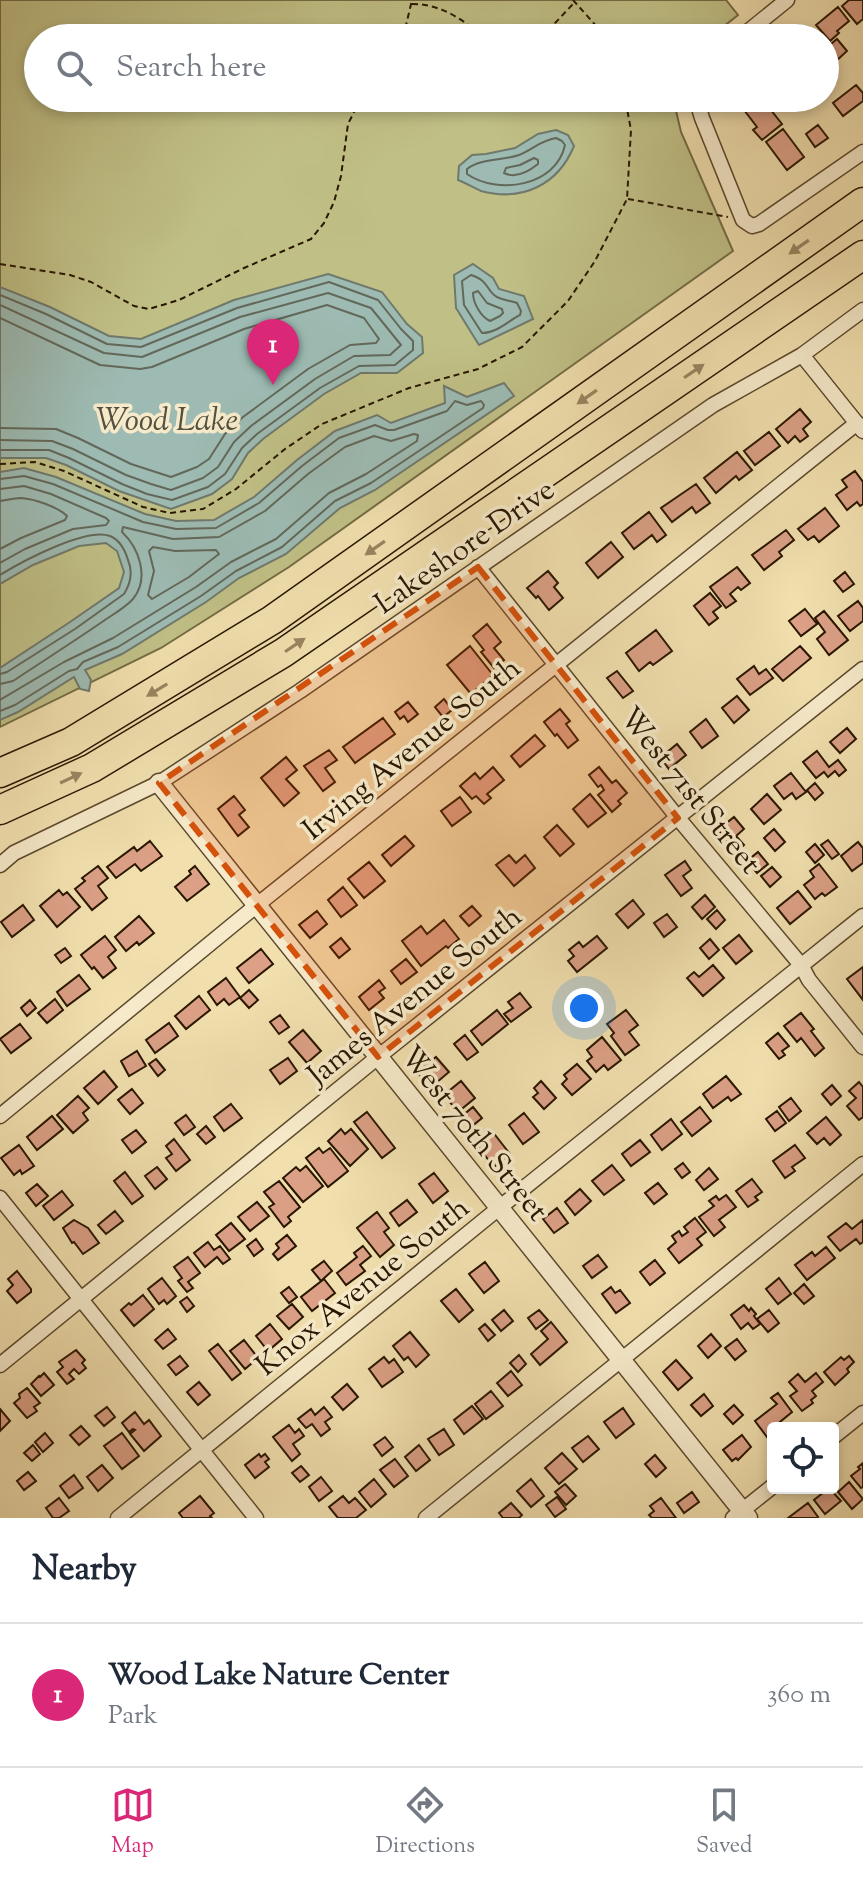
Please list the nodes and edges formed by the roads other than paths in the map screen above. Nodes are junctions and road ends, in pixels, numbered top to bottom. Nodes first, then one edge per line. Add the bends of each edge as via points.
1 (787, 0) edge
2 (757, 24) edge
3 (700, 112) edge
4 (863, 152) edge
5 (863, 202) edge
6 (863, 255) edge
7 (863, 310) edge
8 (802, 355) junction
9 (860, 427) edge
10 (478, 567) junction
11 (557, 666) junction
12 (863, 669) edge
13 (0, 773) edge
14 (159, 783) junction
15 (0, 810) edge
16 (678, 818) junction
17 (0, 865) edge
18 (257, 905) junction
19 (863, 916) edge
20 (801, 965) junction
21 (863, 1047) edge
22 (378, 1057) junction
23 (0, 1116) edge
24 (863, 1164) edge
25 (0, 1198) edge
26 (499, 1208) junction
27 (81, 1299) junction
28 (620, 1359) junction
29 (0, 1365) edge
30 (863, 1413) edge
31 (839, 1432) edge
32 (202, 1450) junction
33 (767, 1491) edge
34 (741, 1515) edge
35 (118, 1518) edge
36 (256, 1518) edge
37 (426, 1518) edge

1 - 2 street
3 - 4 street via 747,223 759,224
5 -> 13 highway via 272,620 71,742
15 -> 6 highway via 92,768 283,653
7 - 8 street, Lakeshore Drive
8 - 9 street
8 - 10 street, Lakeshore Drive via 713,405
9 - 11 street, Irving Avenue South
10 - 11 street, West 71st Street
10 - 14 street, Lakeshore Drive
11 - 16 street, West 71st Street
11 - 18 street, Irving Avenue South
12 - 16 street, James Avenue South
14 - 17 street, Lakeshore Drive via 14,853
14 - 18 street, West 70th Street
16 - 20 street, West 71st Street
16 - 22 street, James Avenue South
18 - 22 street, West 70th Street
18 - 23 street, Irving Avenue South
19 - 20 street, Knox Avenue South
20 - 21 street, West 71st Street
20 - 26 street, Knox Avenue South
22 - 26 street, West 70th Street
22 - 27 street, James Avenue South
24 - 28 street
25 - 27 street
26 - 28 street, West 70th Street
26 - 32 street, Knox Avenue South
27 - 29 street, James Avenue South
27 - 32 street
28 - 34 street, West 70th Street
28 - 37 street
30 - 31 street
32 - 35 street, Knox Avenue South
32 - 36 street
33 - 34 street

